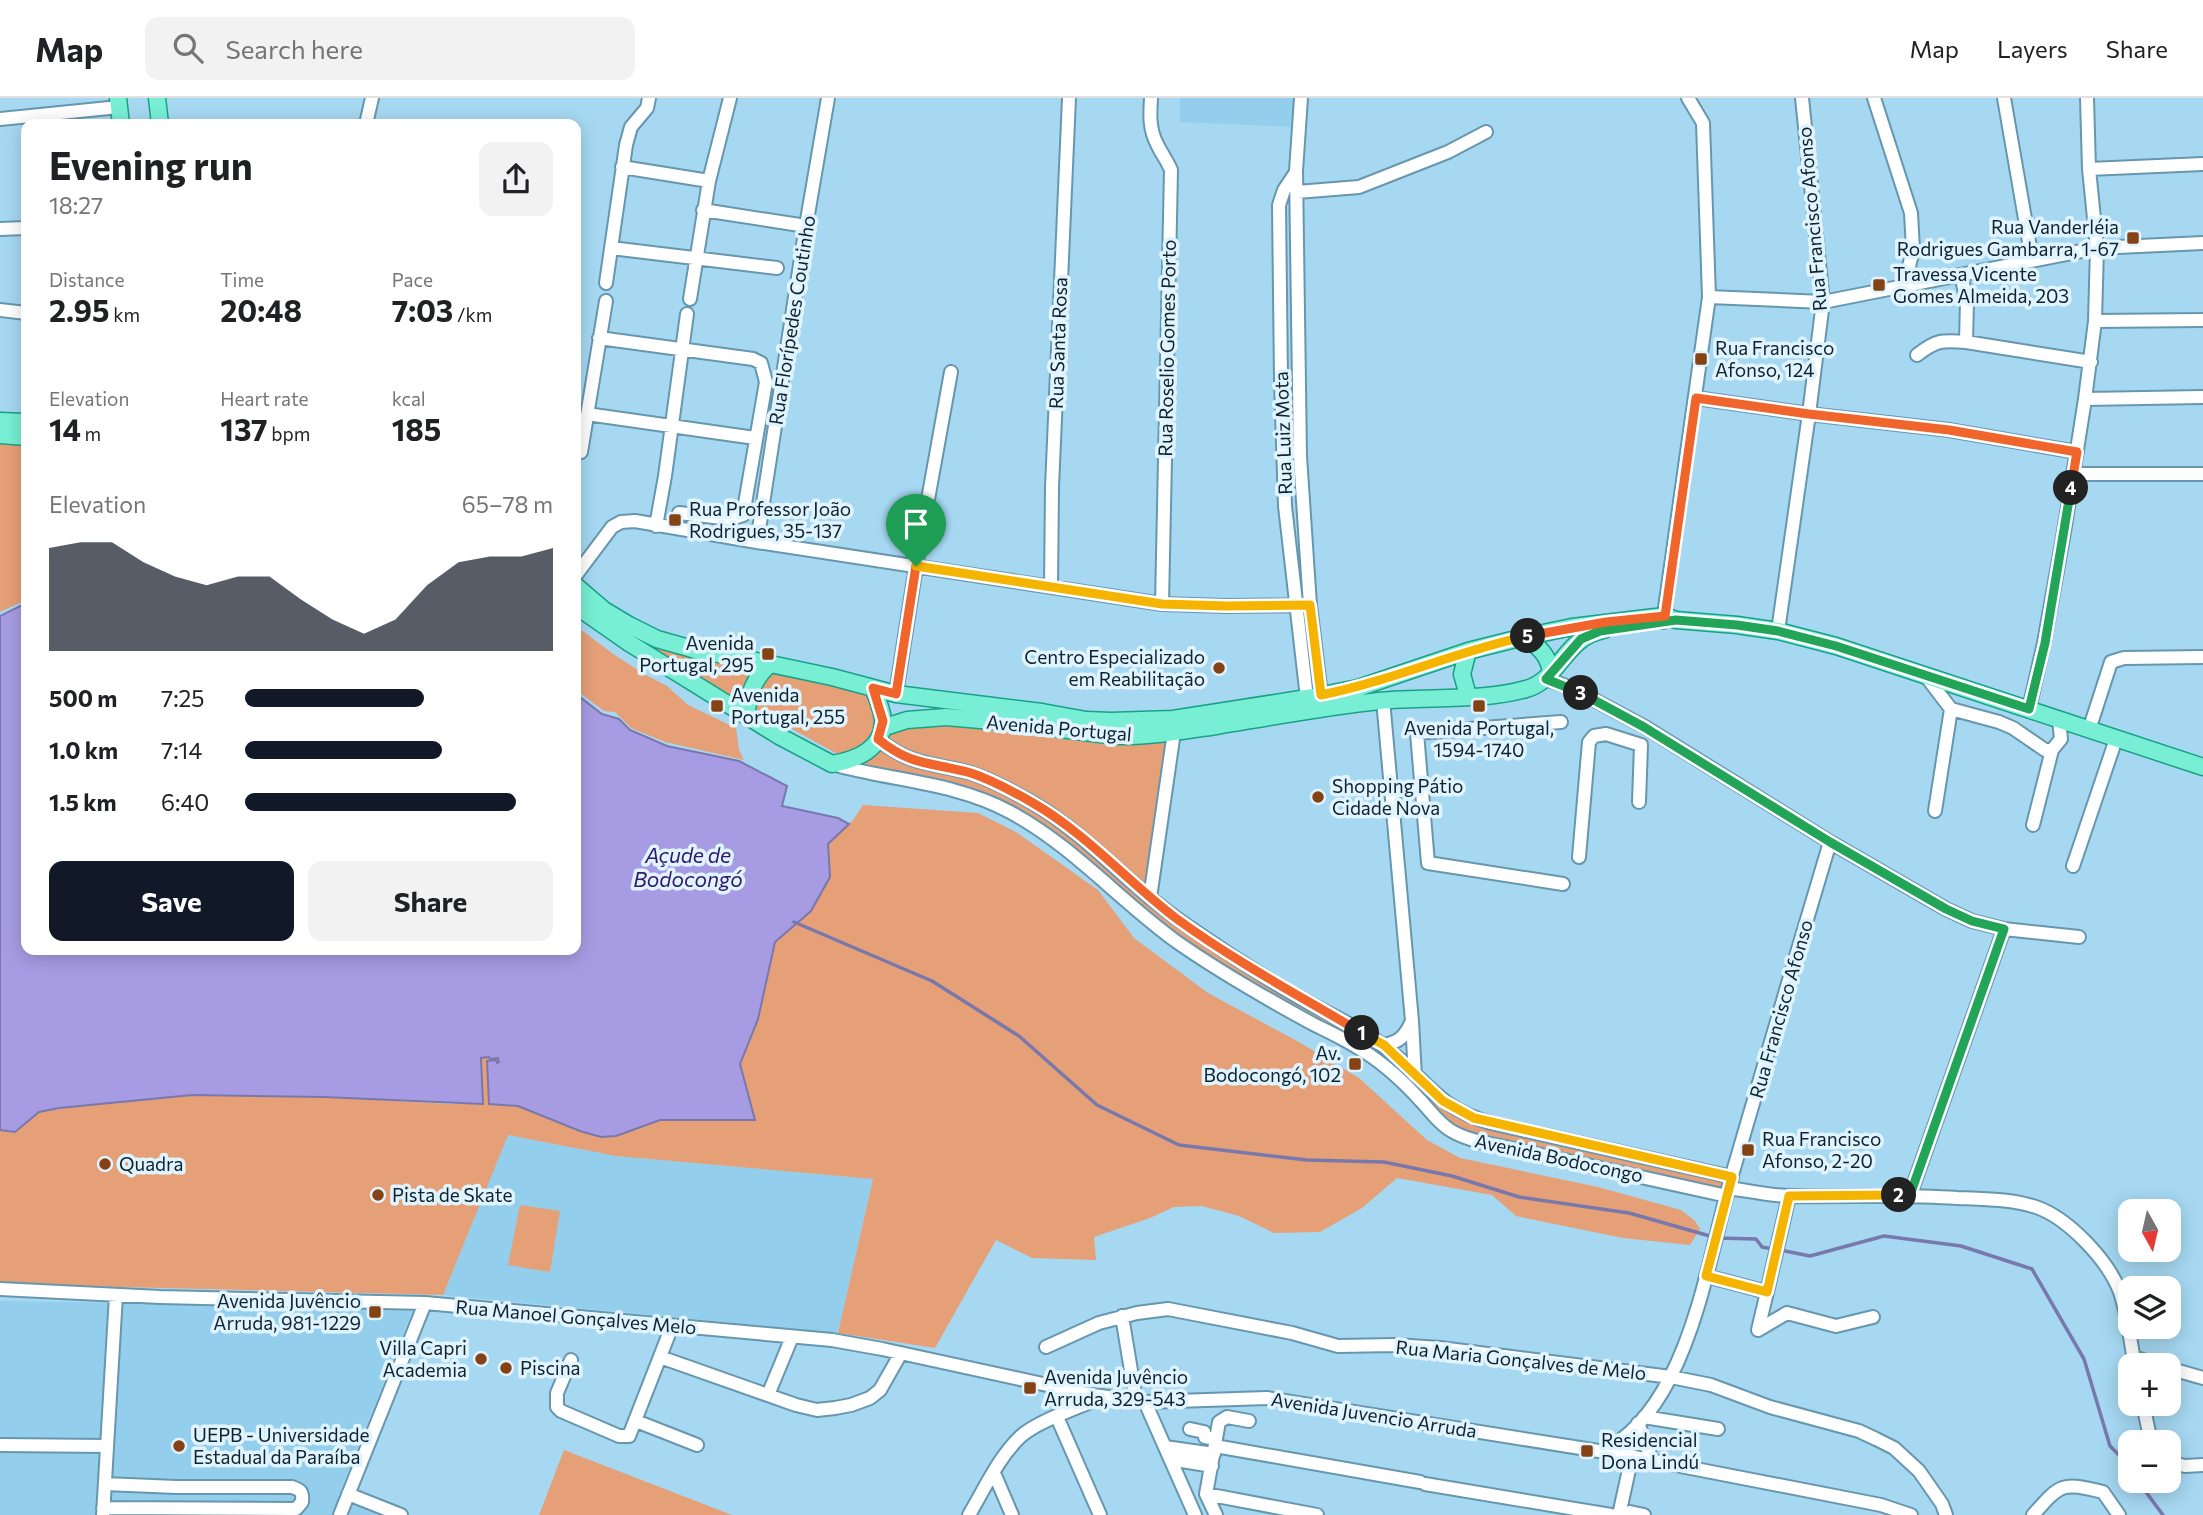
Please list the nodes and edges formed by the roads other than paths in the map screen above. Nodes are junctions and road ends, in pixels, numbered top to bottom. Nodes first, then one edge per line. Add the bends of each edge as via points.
1 (158, 98) edge
2 (372, 98) edge
3 (649, 98) edge
4 (730, 98) edge
5 (828, 98) edge
6 (1069, 98) edge
7 (1151, 98) edge
8 (1301, 98) edge
9 (1688, 98) edge
10 (1802, 98) edge
11 (1874, 98) edge
12 (2004, 98) edge
13 (2087, 98) edge
14 (119, 103) edge
15 (0, 119) edge
16 (160, 119) edge
17 (367, 119) edge
18 (1486, 132) dead end
19 (2203, 164) edge
20 (622, 167) junction
21 (2089, 169) junction
22 (1296, 171) junction
23 (709, 181) junction
24 (1297, 192) junction
25 (703, 210) junction
26 (806, 226) junction
27 (21, 228) edge
28 (0, 229) edge
29 (2203, 243) edge
30 (611, 248) junction
31 (2096, 248) junction
32 (2032, 259) junction
33 (697, 260) junction
34 (777, 268) dead end
35 (1961, 275) junction
36 (606, 283) dead end
37 (1904, 286) junction
38 (1709, 297) junction
39 (690, 299) dead end
40 (606, 301) dead end
41 (1823, 302) junction
42 (0, 310) edge
43 (21, 312) edge
44 (687, 314) dead end
45 (2203, 320) edge
46 (2095, 321) junction
47 (599, 338) junction
48 (1966, 342) junction
49 (682, 349) junction
50 (1917, 355) dead end
51 (2091, 362) junction
52 (951, 372) dead end
53 (2203, 397) edge
54 (1696, 398) junction
55 (2085, 399) junction
56 (587, 414) junction
57 (1809, 414) junction
58 (0, 421) edge
59 (21, 422) edge
60 (672, 427) junction
61 (0, 435) edge
62 (21, 437) edge
63 (755, 438) junction
64 (581, 452) dead end
65 (2077, 452) junction
66 (2073, 474) junction
67 (2203, 474) edge
68 (679, 513) dead end
69 (656, 526) junction
70 (757, 542) junction
71 (916, 566) junction
72 (581, 569) edge
73 (1051, 587) junction
74 (581, 590) edge
75 (1162, 604) junction
76 (1296, 605) junction
77 (1310, 605) junction
78 (581, 609) edge
79 (1668, 620) junction
80 (1778, 631) junction
81 (1524, 637) junction
82 (1468, 651) junction
83 (2203, 657) edge
84 (770, 664) junction
85 (1925, 674) junction
86 (1548, 676) junction
87 (873, 688) junction
88 (896, 694) junction
89 (1468, 696) junction
90 (1314, 697) junction
91 (1382, 700) junction
92 (1951, 709) junction
93 (2029, 709) junction
94 (746, 716) junction
95 (2059, 719) junction
96 (1561, 722) dead end
97 (1644, 727) junction
98 (2090, 730) junction
99 (1174, 732) junction
100 (880, 733) junction
101 (2116, 738) junction
102 (1641, 745) junction
103 (2052, 750) junction
104 (832, 764) junction
105 (2203, 767) edge
106 (1421, 789) junction
107 (1391, 792) junction
108 (1639, 802) dead end
109 (1935, 811) dead end
110 (2033, 825) dead end
111 (1830, 842) junction
112 (1579, 858) dead end
113 (2073, 866) dead end
114 (1563, 884) dead end
115 (1150, 898) junction
116 (2004, 929) junction
117 (2079, 937) dead end
118 (1412, 1021) junction
119 (1384, 1045) junction
120 (1415, 1076) junction
121 (1729, 1187) junction
122 (1910, 1195) junction
123 (1789, 1196) junction
124 (1706, 1276) junction
125 (0, 1289) edge
126 (1767, 1292) junction
127 (116, 1295) junction
128 (425, 1303) junction
129 (1122, 1316) junction
130 (1873, 1317) dead end
131 (672, 1325) junction
132 (792, 1336) junction
133 (1046, 1347) dead end
134 (901, 1353) junction
135 (2133, 1353) edge
136 (660, 1357) junction
137 (571, 1360) dead end
138 (2181, 1372) edge
139 (1671, 1377) junction
140 (2203, 1378) edge
141 (768, 1395) junction
142 (1103, 1397) junction
143 (1140, 1402) junction
144 (1057, 1417) junction
145 (1641, 1420) junction
146 (636, 1421) junction
147 (1249, 1421) dead end
148 (1190, 1429) dead end
149 (1718, 1429) dead end
150 (0, 1445) edge
151 (107, 1446) junction
152 (697, 1446) dead end
153 (1214, 1451) junction
154 (1602, 1451) junction
155 (1167, 1453) junction
156 (1628, 1456) junction
157 (1652, 1460) junction
158 (2181, 1465) edge
159 (2203, 1465) edge
160 (994, 1473) junction
161 (105, 1484) junction
162 (348, 1494) junction
163 (1206, 1494) junction
164 (103, 1511) edge
165 (1620, 1512) edge
166 (340, 1515) edge
167 (401, 1515) edge
168 (969, 1515) edge
169 (1012, 1515) edge
170 (1100, 1515) edge
171 (1195, 1515) edge
172 (1216, 1515) edge
173 (1317, 1515) edge
174 (1644, 1515) edge
175 (1912, 1515) edge
176 (1946, 1515) edge
177 (2033, 1515) edge
178 (2119, 1515) edge

1 - 16 main road
2 - 17 street
3 - 20 street via 647,108 631,127
4 - 23 street
5 - 26 street, Rua Florípedes Coutinho
6 - 73 street, Rua Santa Rosa
7 - 75 street, Rua Roselio Gomes Porto via 1153,135 1171,170
8 - 22 street, Rua Luiz Mota
9 - 38 street via 1703,123
10 - 41 street, Rua Francisco Afonso
11 - 37 street via 1911,213 1913,250
12 - 32 street
13 - 21 street
14 - 15 street
18 - 24 street via 1359,187
19 - 21 street
20 - 23 street
20 - 30 street
21 - 31 street
22 - 24 street, Rua Luiz Mota
22 - 76 street, Rua Luiz Mota via 1284,190 1278,225 1284,494
23 - 25 street
24 - 77 street, Rua Luiz Mota via 1300,456
25 - 26 street
25 - 33 street
26 - 70 street, Rua Florípedes Coutinho
27 - 28 street
29 - 31 street
30 - 33 street
30 - 36 street
31 - 32 street
31 - 46 street
32 - 35 street
33 - 34 street
33 - 39 street
35 - 37 street
35 - 48 street via 1968,312
37 - 41 street
38 - 41 street
38 - 54 street
40 - 47 street
41 - 57 street, Rua Francisco Afonso
42 - 43 street
44 - 49 street
45 - 46 street
46 - 51 street
47 - 49 street
47 - 56 street
48 - 50 street via 1939,341
48 - 51 street
49 - 60 street
49 - 63 street via 761,363 766,382
51 - 55 street
52 - 71 street
53 - 55 street
54 - 57 street
54 - 79 street
55 - 65 street
56 - 60 street
56 - 64 street
57 - 65 street via 1949,430
57 - 80 street, Rua Francisco Afonso
58 - 59 main road
60 - 63 street
60 - 69 street
61 - 62 main road
63 - 68 street via 743,515 731,519
65 - 66 street
66 - 67 street
66 - 93 street via 2045,643
69 - 70 street
69 - 72 street via 628,521 612,527
70 - 71 street
71 - 73 street
71 - 88 street
73 - 75 street
74 - 84 main road, Avenida Portugal via 604,610 657,639
75 - 76 street
76 - 77 street
76 - 90 street, Rua Luiz Mota
77 - 90 street, Rua Luiz Mota
78 - 94 main road
79 - 80 main road
79 - 81 main road, Avenida Portugal via 1606,622
79 - 86 main road, Avenida Portugal via 1600,631 1581,639
80 - 85 main road
81 - 82 main road, Avenida Portugal
81 - 86 main road via 1544,653 1550,666
82 - 89 main road via 1462,674
82 - 90 main road, Avenida Portugal via 1358,688
83 - 98 street via 2124,657 2111,663
84 - 87 main road, Avenida Portugal
84 - 94 main road via 752,686
85 - 92 street
85 - 93 main road
86 - 89 main road, Avenida Portugal via 1526,689
86 - 97 street
87 - 88 main road, Avenida Portugal
87 - 100 main road via 881,710
88 - 90 main road, Avenida Portugal via 1111,721 1173,719
89 - 91 main road, Avenida Portugal
91 - 99 main road, Avenida Portugal
91 - 107 street
92 - 103 street via 1999,722 2038,747
92 - 109 street
93 - 95 main road
94 - 104 main road
95 - 98 main road
95 - 103 street via 2061,739
96 - 106 street via 1417,733
97 - 102 street
97 - 111 street
98 - 101 main road
99 - 100 main road, Avenida Portugal via 1116,736 946,718 907,720
99 - 115 street
100 - 104 main road, Avenida Portugal via 862,756
100 - 115 street, Avenida Bodocongo via 893,751 909,759 972,774 1035,804 1089,842
101 - 105 main road
101 - 113 street
102 - 108 street
102 - 112 street via 1606,734 1588,742
103 - 110 street
104 - 121 street, Avenida Bodocongo via 953,789 1012,812 1177,942 1356,1046 1399,1078 1451,1131 1505,1147
106 - 107 street
106 - 114 street via 1428,863
107 - 118 street
111 - 116 street via 1946,909
111 - 121 street, Rua Francisco Afonso
115 - 119 street, Avenida Bodocongo via 1282,988
116 - 117 street
116 - 122 street
118 - 119 street via 1402,1039
118 - 120 street
119 - 120 street, Avenida Bodocongo
120 - 121 street, Avenida Bodocongo via 1443,1101 1474,1118
121 - 123 street, Avenida Bodocongo
121 - 124 street, Rua Francisco Afonso
122 - 123 street, Avenida Bodocongo
122 - 135 street, Avenida Bodocongo via 2015,1202 2039,1208 2067,1224 2106,1267 2119,1290
123 - 126 street
124 - 126 street
124 - 139 street, Rua Francisco Afonso
125 - 127 street, Rua Manoel Gonçalves Melo
126 - 130 street via 1758,1330 1787,1313 1836,1326
127 - 128 street, Rua Manoel Gonçalves Melo
127 - 151 street
128 - 131 street, Rua Manoel Gonçalves Melo
128 - 162 street
129 - 133 street, Rua Maria Gonçalves de Melo
129 - 139 street, Rua Maria Gonçalves de Melo via 1177,1310 1338,1346 1440,1348
129 - 143 street
131 - 132 street, Rua Manoel Gonçalves Melo
131 - 136 street
132 - 134 street, Rua Manoel Gonçalves Melo
132 - 141 street
134 - 141 street via 880,1390 851,1405 817,1410
134 - 142 street, Rua Manoel Gonçalves Melo
136 - 141 street
136 - 146 street
137 - 146 street via 557,1393 561,1411 625,1437
138 - 140 street
139 - 145 street, Rua Francisco Afonso
139 - 176 street, Rua Maria Gonçalves de Melo via 1711,1385 1876,1438 1919,1471
142 - 143 street, Rua Manoel Gonçalves Melo
142 - 144 street
143 - 154 street, Avenida Juvencio Arruda via 1266,1398
143 - 155 street
144 - 160 street via 1019,1438
144 - 170 street
145 - 149 street
145 - 154 street, Rua Francisco Afonso via 1619,1442
145 - 157 street
146 - 152 street
147 - 153 street via 1222,1419
148 - 153 street via 1204,1432
150 - 151 street
151 - 161 street
153 - 155 street
153 - 163 street
153 - 165 street
154 - 156 street, Avenida Juvencio Arruda
155 - 171 street
156 - 157 street, Avenida Juvencio Arruda
156 - 165 street
157 - 175 street
158 - 159 street
160 - 168 street
160 - 169 street
161 - 164 street
161 - 164 street via 292,1487 302,1492 302,1502 299,1508 290,1509
162 - 166 street
162 - 167 street
163 - 172 street
163 - 173 street
165 - 174 street
177 - 178 street via 2052,1493 2073,1485 2103,1493

